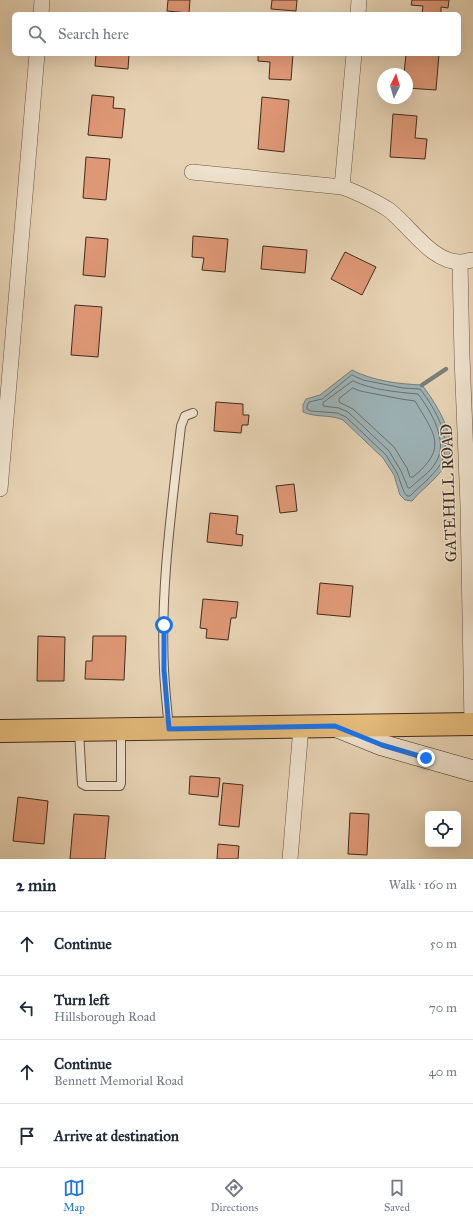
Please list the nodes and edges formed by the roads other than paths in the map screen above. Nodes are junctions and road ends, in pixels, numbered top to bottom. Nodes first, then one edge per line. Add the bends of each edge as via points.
1 (42, 0) edge
2 (359, 0) edge
3 (41, 12) edge
4 (358, 12) edge
5 (37, 56) edge
6 (354, 56) edge
7 (192, 172) dead end
8 (342, 187) junction
9 (466, 261) edge
10 (193, 413) dead end
11 (0, 489) edge
12 (472, 724) edge
13 (335, 726) junction
14 (301, 727) junction
15 (121, 729) junction
16 (169, 729) junction
17 (79, 730) junction
18 (0, 731) edge
19 (473, 771) edge
20 (290, 859) edge

1 - 3 street
2 - 4 street
5 - 11 street
6 - 8 street
7 - 8 street
8 - 9 street via 389,210 442,258
9 - 12 street, GATEHILL ROAD via 462,357
10 - 16 lane via 185,416 181,426 167,556 164,670
12 - 13 main road
13 - 14 main road
13 - 19 street via 382,745
14 - 16 main road
14 - 20 street
15 - 16 main road
15 - 17 main road
15 - 17 lane via 120,786 82,784
17 - 18 main road

